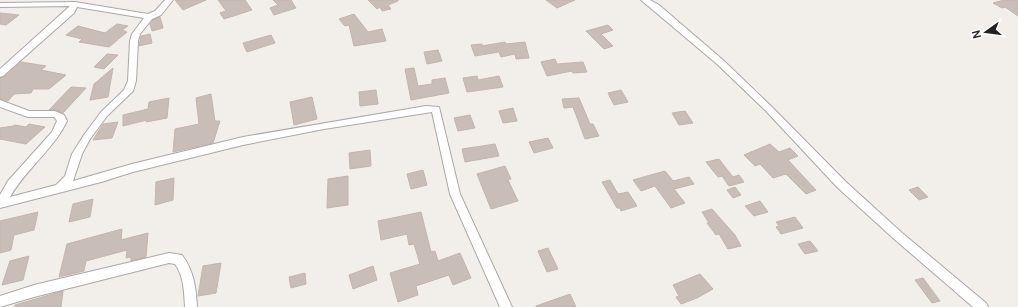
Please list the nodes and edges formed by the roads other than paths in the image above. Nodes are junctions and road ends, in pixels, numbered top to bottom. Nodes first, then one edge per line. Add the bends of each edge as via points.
1 (169, 0) edge
2 (645, 0) edge
3 (75, 4) junction
4 (0, 5) edge
5 (149, 17) junction
6 (0, 74) edge
7 (0, 103) edge
8 (58, 190) junction
9 (1, 203) edge
10 (0, 302) edge
11 (191, 307) edge
12 (506, 307) edge
13 (982, 307) edge

1 - 5 street via 158,13
2 - 13 street via 720,62 841,184
3 - 4 street
3 - 5 street
3 - 6 street via 71,11
5 - 8 street via 136,34 134,41 132,81 128,91 104,114 87,137 77,154 70,177
7 - 9 street via 28,114 55,114 61,117 62,121 56,134 12,184
8 - 9 street
8 - 12 street via 132,168 243,142 340,123 436,109 455,194
10 - 11 street via 169,258 178,259 183,265 190,290

